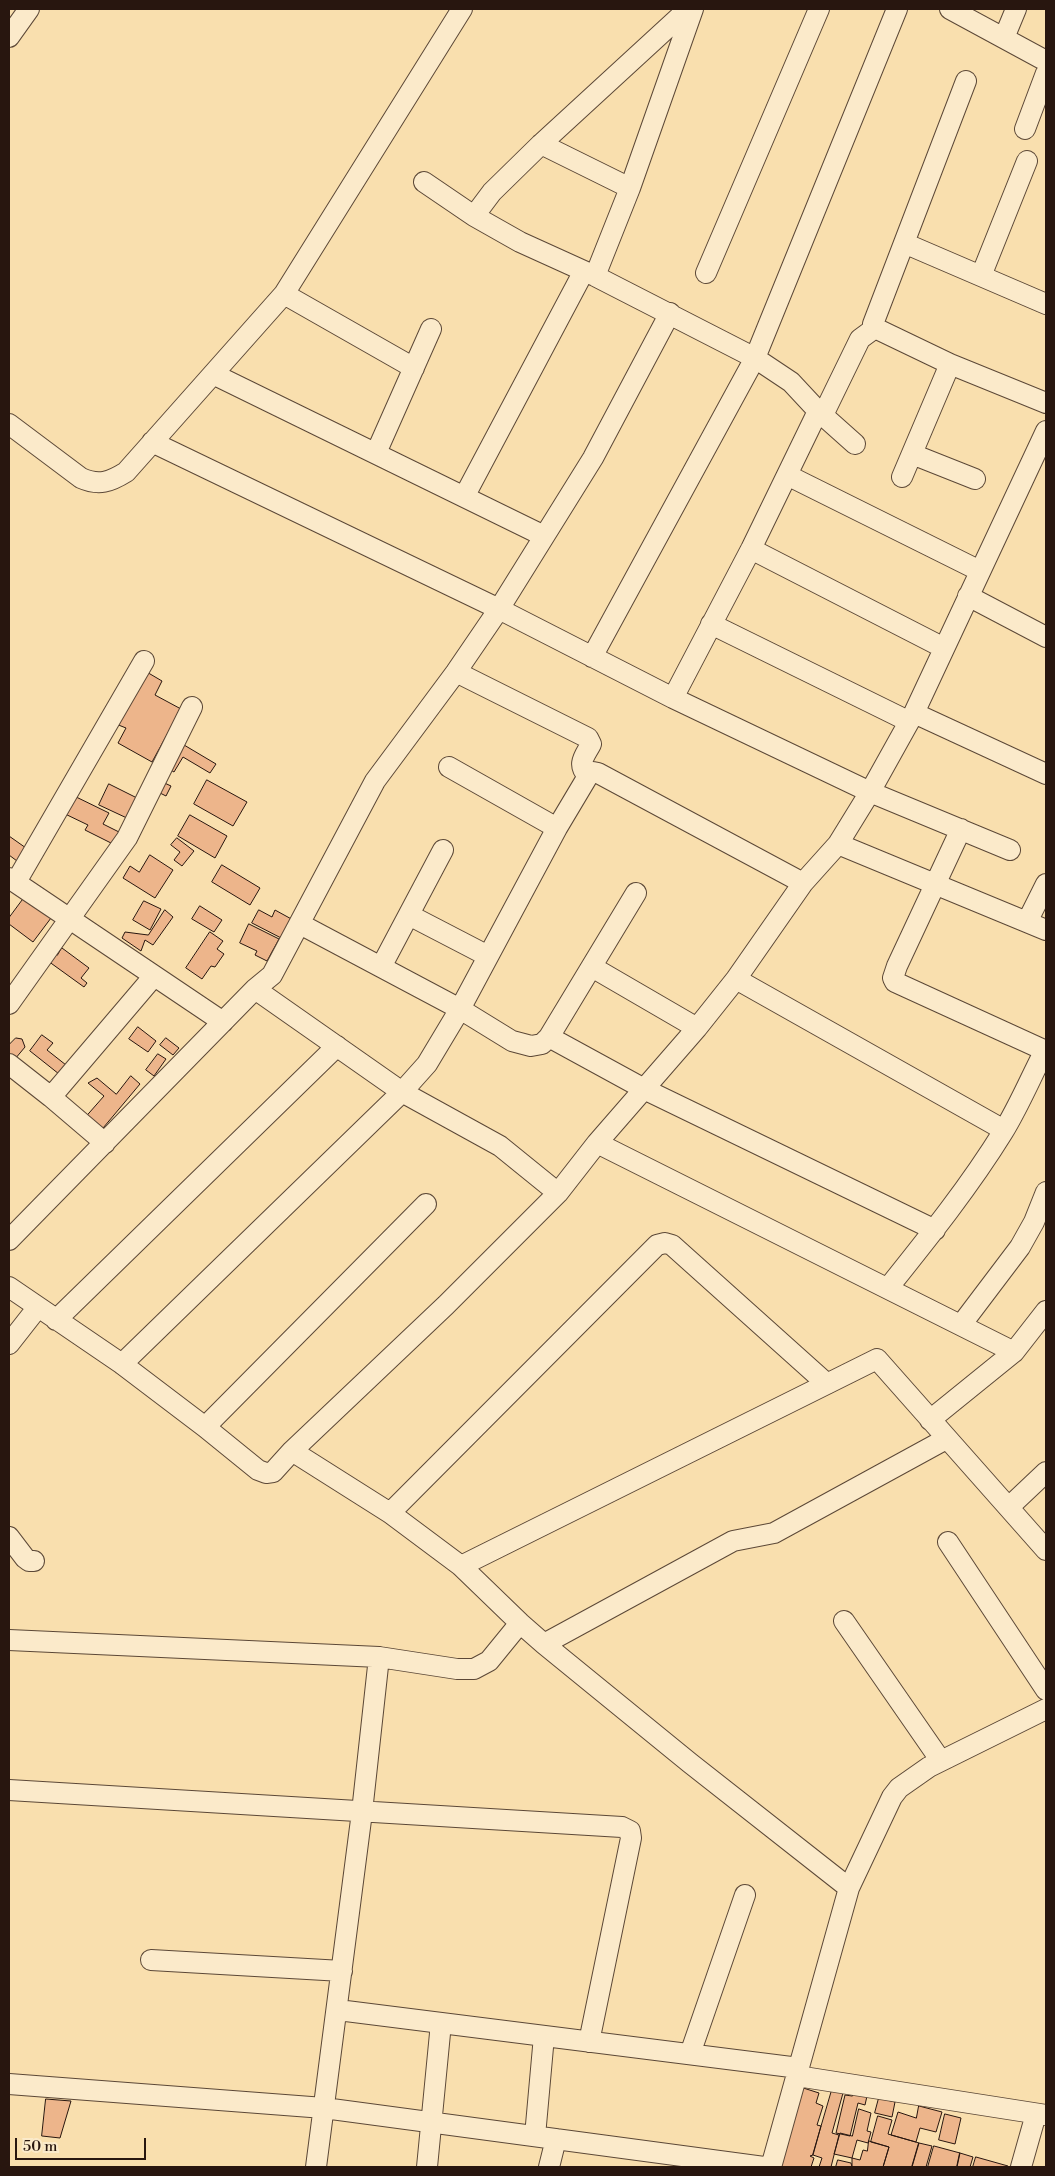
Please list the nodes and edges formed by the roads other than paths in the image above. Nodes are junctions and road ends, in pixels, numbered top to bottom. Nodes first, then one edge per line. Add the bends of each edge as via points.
1 (29, 9) edge
2 (462, 9) edge
3 (688, 9) edge
4 (693, 9) edge
5 (819, 9) edge
6 (897, 9) edge
7 (950, 9) edge
8 (1016, 9) edge
9 (9, 37) edge
10 (1004, 38) junction
11 (1046, 61) edge
12 (1046, 73) edge
13 (966, 81) dead end
14 (1025, 129) dead end
15 (541, 144) junction
16 (1027, 161) dead end
17 (424, 182) dead end
18 (630, 188) junction
19 (474, 216) junction
20 (904, 243) junction
21 (706, 273) dead end
22 (590, 274) junction
23 (981, 276) junction
24 (284, 294) junction
25 (1046, 304) edge
26 (670, 313) junction
27 (875, 328) junction
28 (431, 329) dead end
29 (755, 358) junction
30 (950, 364) junction
31 (414, 368) junction
32 (213, 374) junction
33 (1046, 403) edge
34 (820, 413) junction
35 (9, 424) edge
36 (152, 442) junction
37 (1044, 442) edge
38 (855, 444) dead end
39 (376, 453) junction
40 (912, 454) junction
41 (787, 475) junction
42 (902, 476) dead end
43 (975, 478) dead end
44 (464, 497) junction
45 (544, 536) junction
46 (751, 549) junction
47 (980, 571) junction
48 (968, 596) junction
49 (499, 609) junction
50 (711, 624) junction
51 (1046, 637) edge
52 (944, 648) junction
53 (592, 657) junction
54 (144, 661) dead end
55 (456, 672) junction
56 (673, 698) junction
57 (192, 707) dead end
58 (911, 717) junction
59 (449, 767) dead end
60 (1046, 774) edge
61 (588, 776) junction
62 (870, 792) junction
63 (557, 828) junction
64 (961, 829) junction
65 (838, 844) junction
66 (443, 850) dead end
67 (1010, 850) dead end
68 (12, 880) edge
69 (803, 883) junction
70 (936, 884) junction
71 (1046, 884) edge
72 (636, 893) dead end
73 (409, 915) junction
74 (70, 919) junction
75 (1027, 922) junction
76 (300, 924) junction
77 (1046, 930) edge
78 (488, 956) junction
79 (381, 967) junction
80 (592, 967) junction
81 (154, 976) junction
82 (736, 979) junction
83 (255, 989) junction
84 (9, 1004) edge
85 (460, 1009) junction
86 (223, 1022) junction
87 (697, 1028) junction
88 (550, 1037) junction
89 (337, 1046) junction
90 (1046, 1050) edge
91 (9, 1064) edge
92 (646, 1090) junction
93 (402, 1092) junction
94 (51, 1097) junction
95 (1004, 1130) junction
96 (597, 1143) junction
97 (105, 1144) junction
98 (1046, 1192) edge
99 (558, 1193) junction
100 (426, 1204) dead end
101 (935, 1230) junction
102 (11, 1231) edge
103 (9, 1287) edge
104 (888, 1288) junction
105 (38, 1307) junction
106 (1046, 1311) edge
107 (56, 1320) junction
108 (961, 1325) junction
109 (9, 1344) edge
110 (1014, 1352) junction
111 (122, 1364) junction
112 (827, 1384) junction
113 (930, 1420) junction
114 (205, 1427) junction
115 (946, 1439) junction
116 (292, 1451) junction
117 (1046, 1472) edge
118 (1009, 1507) junction
119 (390, 1513) junction
120 (9, 1536) edge
121 (948, 1542) dead end
122 (1046, 1550) edge
123 (34, 1561) dead end
124 (461, 1566) junction
125 (844, 1621) dead end
126 (520, 1624) junction
127 (9, 1640) edge
128 (544, 1644) junction
129 (379, 1657) junction
130 (1046, 1690) edge
131 (1046, 1709) edge
132 (941, 1761) junction
133 (9, 1790) edge
134 (362, 1812) junction
135 (849, 1888) junction
136 (746, 1895) dead end
137 (152, 1960) dead end
138 (342, 1971) junction
139 (338, 2010) junction
140 (441, 2023) junction
141 (544, 2036) junction
142 (589, 2042) junction
143 (690, 2054) junction
144 (798, 2072) junction
145 (9, 2084) edge
146 (324, 2108) junction
147 (1041, 2114) edge
148 (432, 2122) junction
149 (535, 2136) junction
150 (556, 2139) junction
151 (316, 2167) edge
152 (427, 2167) edge
153 (549, 2167) edge
154 (764, 2167) edge
155 (771, 2167) edge
156 (1022, 2167) edge

1 - 9 street
2 - 24 street
3 - 15 street
4 - 18 street
5 - 21 street
6 - 29 street
7 - 10 street
8 - 10 street
10 - 11 street
12 - 14 street
13 - 20 street
15 - 18 street
15 - 19 street via 492,192
16 - 23 street
17 - 19 street
18 - 22 street
19 - 22 street via 520,242
20 - 23 street
20 - 27 street via 875,318
22 - 26 street
22 - 44 street
23 - 25 street
24 - 31 street
24 - 32 street
26 - 29 street
26 - 45 street via 593,458
27 - 30 street
27 - 34 street via 860,339
28 - 31 street
29 - 34 street via 791,382
29 - 53 street
30 - 33 street
30 - 40 street
31 - 39 street
32 - 36 street
32 - 39 street
34 - 38 street
34 - 41 street
35 - 36 street via 81,478 102,484 126,472
36 - 49 street
37 - 47 street
39 - 44 street
40 - 42 street
40 - 43 street
41 - 46 street
41 - 47 street
44 - 45 street
45 - 49 street
46 - 50 street
46 - 52 street
47 - 48 street
48 - 51 street
48 - 52 street
49 - 53 street
49 - 55 street
50 - 56 street
50 - 58 street
52 - 58 street
53 - 56 street
54 - 68 street
55 - 61 street via 588,738 591,744 582,766
55 - 76 street via 375,781
56 - 62 street
57 - 74 street via 126,838
58 - 60 street
58 - 62 street
59 - 63 street
61 - 63 street
61 - 69 street via 598,773
62 - 64 street
62 - 65 street
63 - 78 street
64 - 67 street
64 - 70 street
65 - 69 street
65 - 70 street
66 - 73 street
68 - 74 street
69 - 82 street
70 - 75 street
70 - 90 street via 897,966 895,982
71 - 75 street
72 - 80 street
73 - 78 street
73 - 79 street
74 - 81 street
74 - 84 street
75 - 77 street
76 - 79 street
76 - 83 street via 272,975
78 - 85 street
79 - 85 street
80 - 87 street
80 - 88 street
81 - 86 street
81 - 94 street
82 - 87 street
82 - 95 street
83 - 86 street
83 - 89 street
85 - 88 street via 512,1040 531,1046 542,1044
85 - 93 street via 427,1064
86 - 97 street
87 - 92 street
88 - 92 street
89 - 93 street
89 - 107 street
90 - 95 street
91 - 94 street
92 - 96 street
92 - 101 street
93 - 99 street via 500,1146
93 - 111 street
94 - 97 street
95 - 101 street
96 - 99 street
96 - 104 street
97 - 102 street
98 - 108 street via 1020,1247
99 - 116 street
100 - 114 street
101 - 104 street
103 - 105 street
104 - 108 street
105 - 107 street
105 - 109 street
106 - 110 street
107 - 111 street
108 - 110 street
110 - 113 street
111 - 114 street
112 - 113 street via 877,1359
112 - 119 street via 665,1242 657,1245
112 - 124 street
113 - 115 street
114 - 116 street via 266,1473 273,1472
115 - 118 street
115 - 128 street via 774,1534 733,1541
116 - 119 street
117 - 118 street
118 - 122 street
119 - 124 street
120 - 123 street via 25,1558
121 - 130 street
124 - 126 street
125 - 132 street
126 - 128 street
126 - 129 street via 489,1661 474,1669
127 - 129 street
128 - 135 street
129 - 134 street
131 - 132 street
132 - 135 street via 912,1777 892,1797
133 - 134 street
134 - 138 street
134 - 142 street via 612,1825 630,1831
135 - 144 street
136 - 143 street
137 - 138 street
138 - 139 street
139 - 140 street
139 - 146 street
140 - 141 street
140 - 148 street
141 - 142 street
141 - 149 street
142 - 143 street
143 - 144 street
144 - 147 street
144 - 155 street
145 - 146 street
146 - 148 street
146 - 151 street
147 - 156 street
148 - 149 street
148 - 152 street
149 - 150 street
150 - 153 street
150 - 154 street

